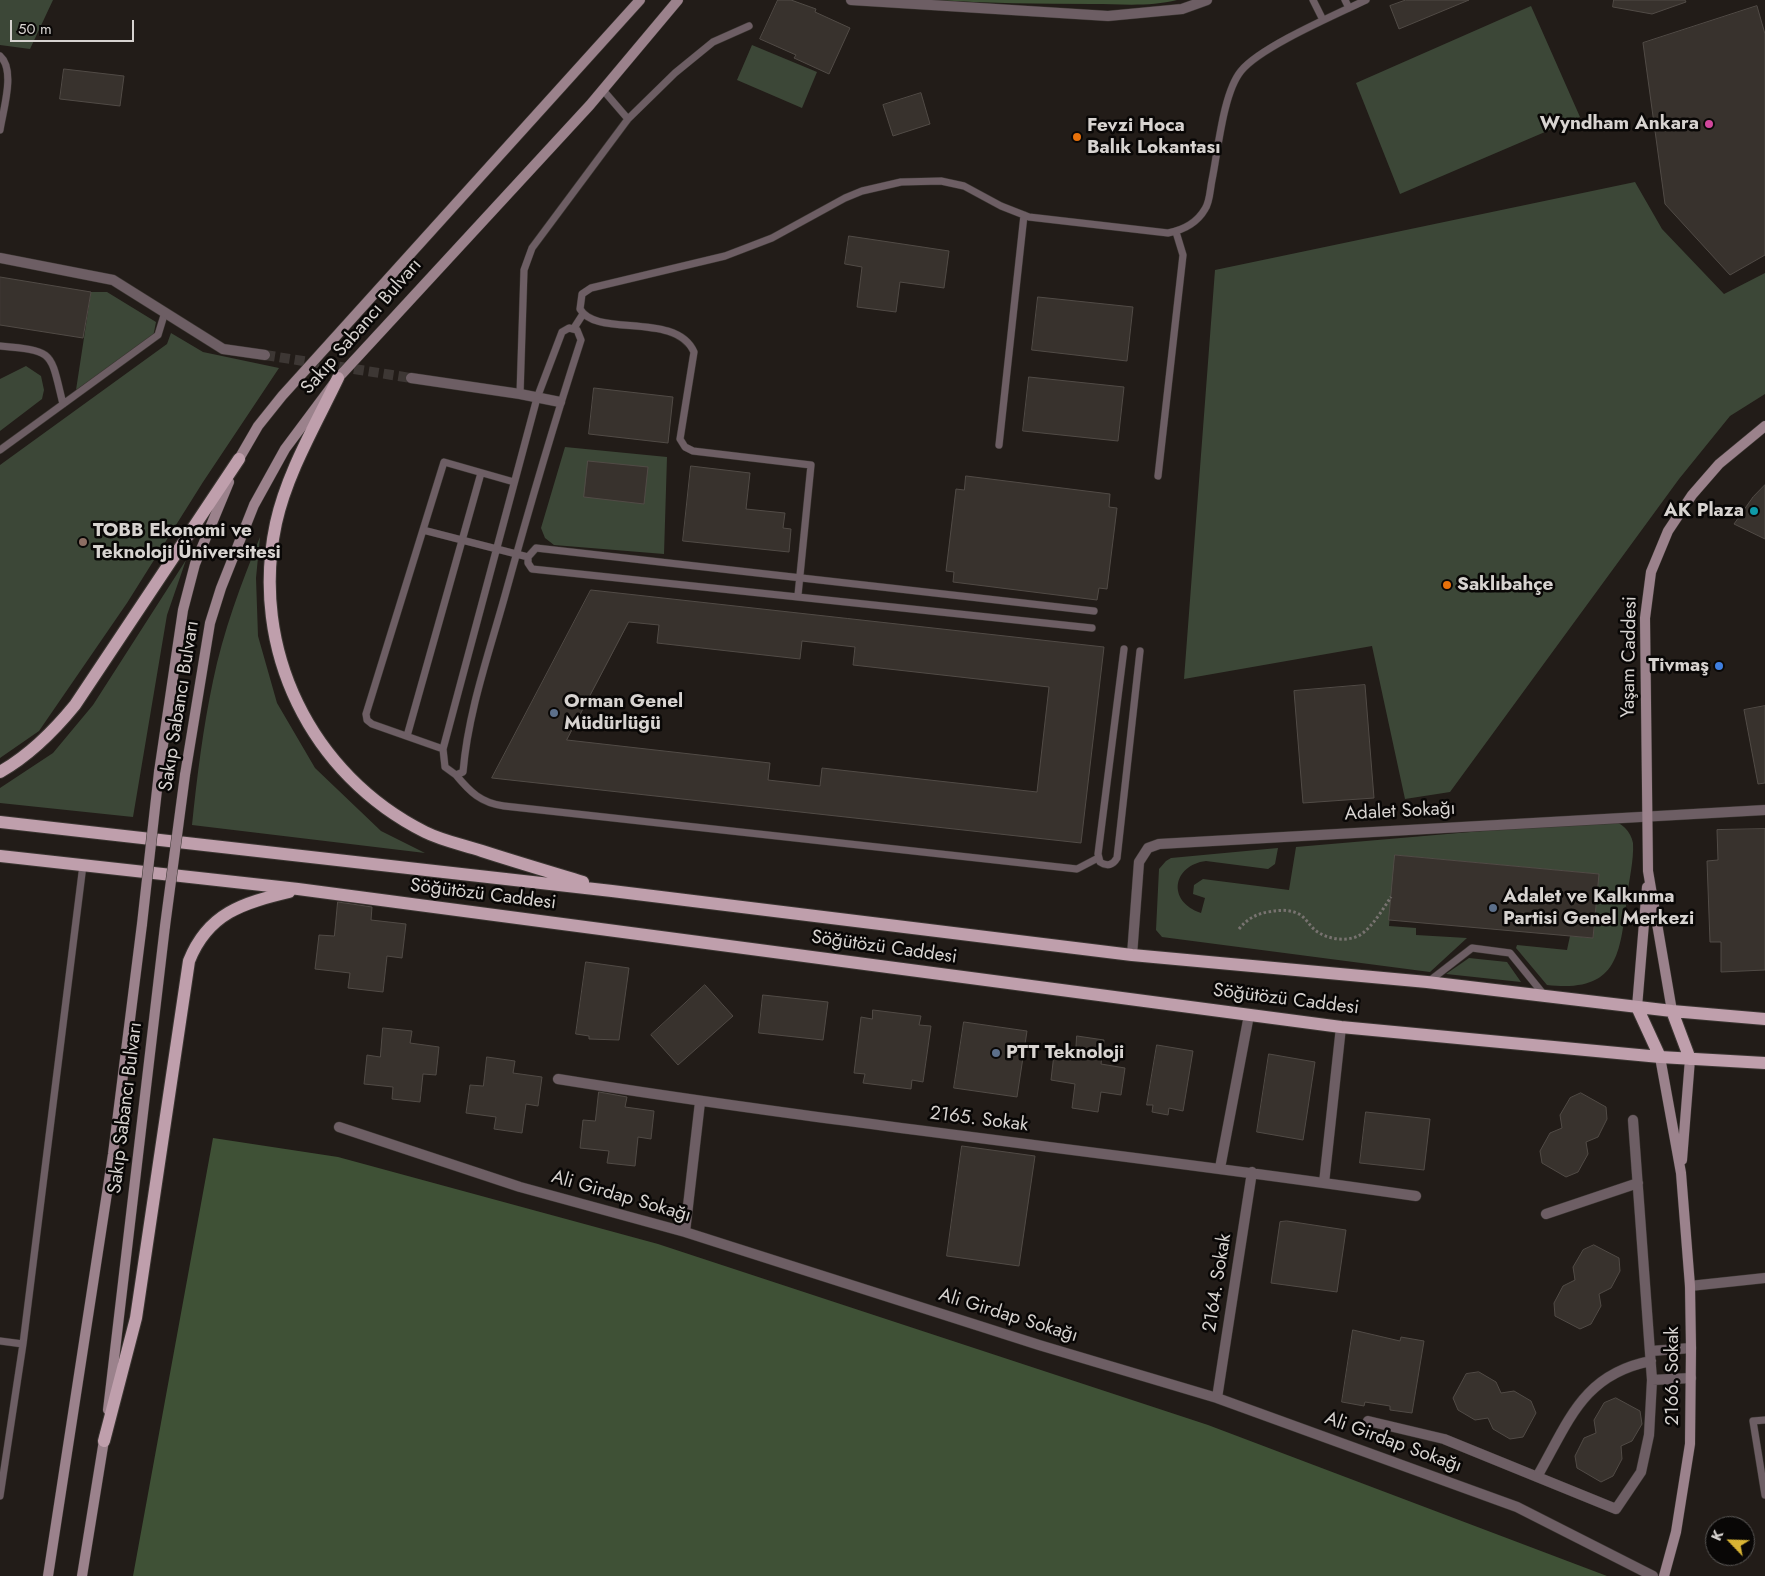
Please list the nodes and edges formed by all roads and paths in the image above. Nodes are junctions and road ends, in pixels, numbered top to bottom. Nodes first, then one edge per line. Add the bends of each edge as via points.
1 (640, 0) edge
2 (678, 0) edge
3 (851, 0) edge
4 (1207, 0) edge
5 (1313, 0) edge
6 (1345, 0) edge
7 (1366, 0) edge
8 (1349, 8) junction
9 (1323, 20) junction
10 (749, 26) dead end
11 (0, 56) edge
12 (603, 90) junction
13 (628, 120) junction
14 (0, 130) edge
15 (1024, 215) junction
16 (1176, 232) junction
17 (0, 258) edge
18 (165, 312) junction
19 (583, 314) junction
20 (574, 328) junction
21 (0, 346) edge
22 (264, 355) tunnel mouth
23 (338, 378) junction
24 (410, 378) tunnel mouth
25 (520, 394) junction
26 (537, 398) junction
27 (560, 402) junction
28 (63, 404) junction
29 (1765, 426) edge
30 (999, 445) dead end
31 (0, 450) edge
32 (239, 459) junction
33 (482, 473) junction
34 (1158, 476) dead end
35 (514, 482) junction
36 (423, 530) junction
37 (462, 540) junction
38 (496, 549) junction
39 (516, 554) junction
40 (528, 557) junction
41 (800, 576) junction
42 (798, 596) junction
43 (1094, 611) dead end
44 (1092, 628) dead end
45 (1124, 649) dead end
46 (1140, 651) dead end
47 (407, 736) junction
48 (442, 749) junction
49 (0, 772) edge
50 (456, 774) junction
51 (1765, 810) edge
52 (1646, 816) junction
53 (0, 822) edge
54 (0, 856) edge
55 (1098, 858) junction
56 (83, 865) junction
57 (1648, 871) junction
58 (298, 889) junction
59 (612, 891) junction
60 (1392, 897) dead end
61 (1239, 928) dead end
62 (1132, 955) junction
63 (1427, 982) junction
64 (1545, 996) junction
65 (1637, 1007) junction
66 (1672, 1011) junction
67 (1249, 1015) junction
68 (1765, 1019) edge
69 (1341, 1027) junction
70 (1660, 1057) junction
71 (1690, 1059) junction
72 (1765, 1063) edge
73 (558, 1079) dead end
74 (700, 1102) junction
75 (1632, 1120) dead end
76 (339, 1127) dead end
77 (1220, 1168) junction
78 (1252, 1172) junction
79 (1680, 1173) junction
80 (1324, 1183) junction
81 (1638, 1183) junction
82 (1416, 1196) dead end
83 (1546, 1214) dead end
84 (686, 1232) junction
85 (1765, 1278) edge
86 (1690, 1286) junction
87 (0, 1341) edge
88 (23, 1344) junction
89 (1691, 1348) junction
90 (1651, 1356) junction
91 (1691, 1378) junction
92 (1652, 1380) junction
93 (1218, 1398) junction
94 (1765, 1420) edge
95 (1368, 1421) dead end
96 (104, 1441) junction
97 (1763, 1460) edge
98 (1538, 1475) junction
99 (1765, 1495) edge
100 (0, 1496) edge
101 (48, 1576) edge
102 (82, 1576) edge
103 (1653, 1576) edge
104 (1664, 1576) edge

1 - 32 street, Sakıp Sabancı Bulvarı via 282,396 258,426
2 - 12 street, Sakıp Sabancı Bulvarı
3 - 4 street via 1108,16 1182,9
5 - 9 lane
6 - 8 lane
7 - 8 lane
8 - 9 lane
9 - 16 lane via 1259,56 1239,74 1230,89 1206,208 1191,224
10 - 13 lane via 713,42 675,73
11 - 14 lane via 6,63 8,74
12 - 13 lane
12 - 23 street, Sakıp Sabancı Bulvarı
13 - 25 lane via 532,248 524,270
15 - 16 lane via 1042,220
15 - 19 lane via 976,190 952,182 882,185 845,198 793,228 738,252 591,288 580,299
15 - 30 lane
16 - 34 lane via 1182,255
17 - 18 street via 113,280
18 - 22 street via 223,349
18 - 28 lane via 158,335
19 - 20 lane
19 - 41 lane via 590,320 676,333 687,341 694,352 680,439 689,449 811,465
20 - 26 lane via 562,332
20 - 27 lane via 580,333 581,340
21 - 28 lane via 39,350 44,354 55,370
23 - 59 main road via 287,490 270,556 270,593 275,629 286,677 304,719 333,762 390,813 427,833
23 - 96 street, Sakıp Sabancı Bulvarı, bridge via 285,449 254,505 210,624 174,859
24 - 25 street
25 - 26 street
26 - 27 street
26 - 35 lane
27 - 39 lane
28 - 31 lane
29 - 52 street, Yaşam Caddesi via 1719,464 1692,495 1668,531 1651,572 1645,618
32 - 49 main road via 75,705 21,760
32 - 101 street, Sakıp Sabancı Bulvarı, bridge via 208,529 188,591 160,772 113,1154
33 - 35 lane
33 - 36 lane via 444,462
33 - 37 lane
35 - 38 lane
36 - 37 lane
36 - 47 lane via 366,714 370,722
37 - 38 lane
37 - 47 lane
38 - 39 lane
38 - 48 lane
39 - 40 lane
39 - 50 lane via 466,739 463,772
40 - 41 lane via 536,548
40 - 42 lane via 532,569
41 - 42 lane
41 - 43 lane
42 - 44 lane
45 - 55 lane
46 - 55 lane via 1117,858 1107,865
47 - 48 lane
48 - 50 lane via 445,767
50 - 55 lane via 476,797 504,806 1077,869
51 - 52 street, Adalet Sokağı
52 - 57 street, Yaşam Caddesi
52 - 62 street, Adalet Sokağı via 1159,844 1148,848 1139,862
53 - 59 main road, Söğütözü Caddesi
54 - 56 main road, Söğütözü Caddesi
56 - 58 main road, Söğütözü Caddesi
56 - 88 lane
57 - 65 street, Yaşam Caddesi
57 - 66 street, Yaşam Caddesi
58 - 67 main road, Söğütözü Caddesi
58 - 96 main road via 252,901 220,917 205,930 189,960 136,1318
59 - 62 main road, Söğütözü Caddesi
60 - 61 path via 1369,927 1356,937 1329,937 1317,931 1303,916 1284,910 1259,914
62 - 63 main road, Söğütözü Caddesi
63 - 64 main road, Söğütözü Caddesi
63 - 64 lane via 1472,948 1510,953
64 - 65 main road, Söğütözü Caddesi
65 - 66 main road, Söğütözü Caddesi
65 - 70 main road
66 - 68 main road, Söğütözü Caddesi
66 - 71 main road
67 - 69 main road, Söğütözü Caddesi
67 - 77 street
69 - 70 main road, Söğütözü Caddesi
69 - 80 street
70 - 71 main road, Söğütözü Caddesi
70 - 79 street, 2166. Sokak
71 - 72 main road, Söğütözü Caddesi
71 - 79 street, 2166. Sokak
73 - 74 street, 2165. Sokak
74 - 77 street, 2165. Sokak
74 - 84 street
75 - 81 street
76 - 84 street, Ali Girdap Sokağı via 520,1187
77 - 78 street, 2165. Sokak
78 - 80 street, 2165. Sokak
78 - 93 street, 2164. Sokak
79 - 86 street, 2166. Sokak
80 - 82 street, 2165. Sokak
81 - 83 street
81 - 90 street
84 - 93 street, Ali Girdap Sokağı via 1029,1342
85 - 86 street
86 - 89 street, 2166. Sokak
87 - 88 lane
88 - 100 lane
89 - 90 street
89 - 91 street, 2166. Sokak
90 - 92 street
90 - 98 street via 1610,1374 1588,1391
91 - 92 street
91 - 104 street, 2166. Sokak via 1690,1444 1676,1532
92 - 98 street via 1649,1435 1641,1472 1616,1509
93 - 103 street, Ali Girdap Sokağı via 1517,1507
94 - 97 lane via 1753,1421
95 - 98 street via 1444,1439
96 - 102 street, Sakıp Sabancı Bulvarı
97 - 99 lane

